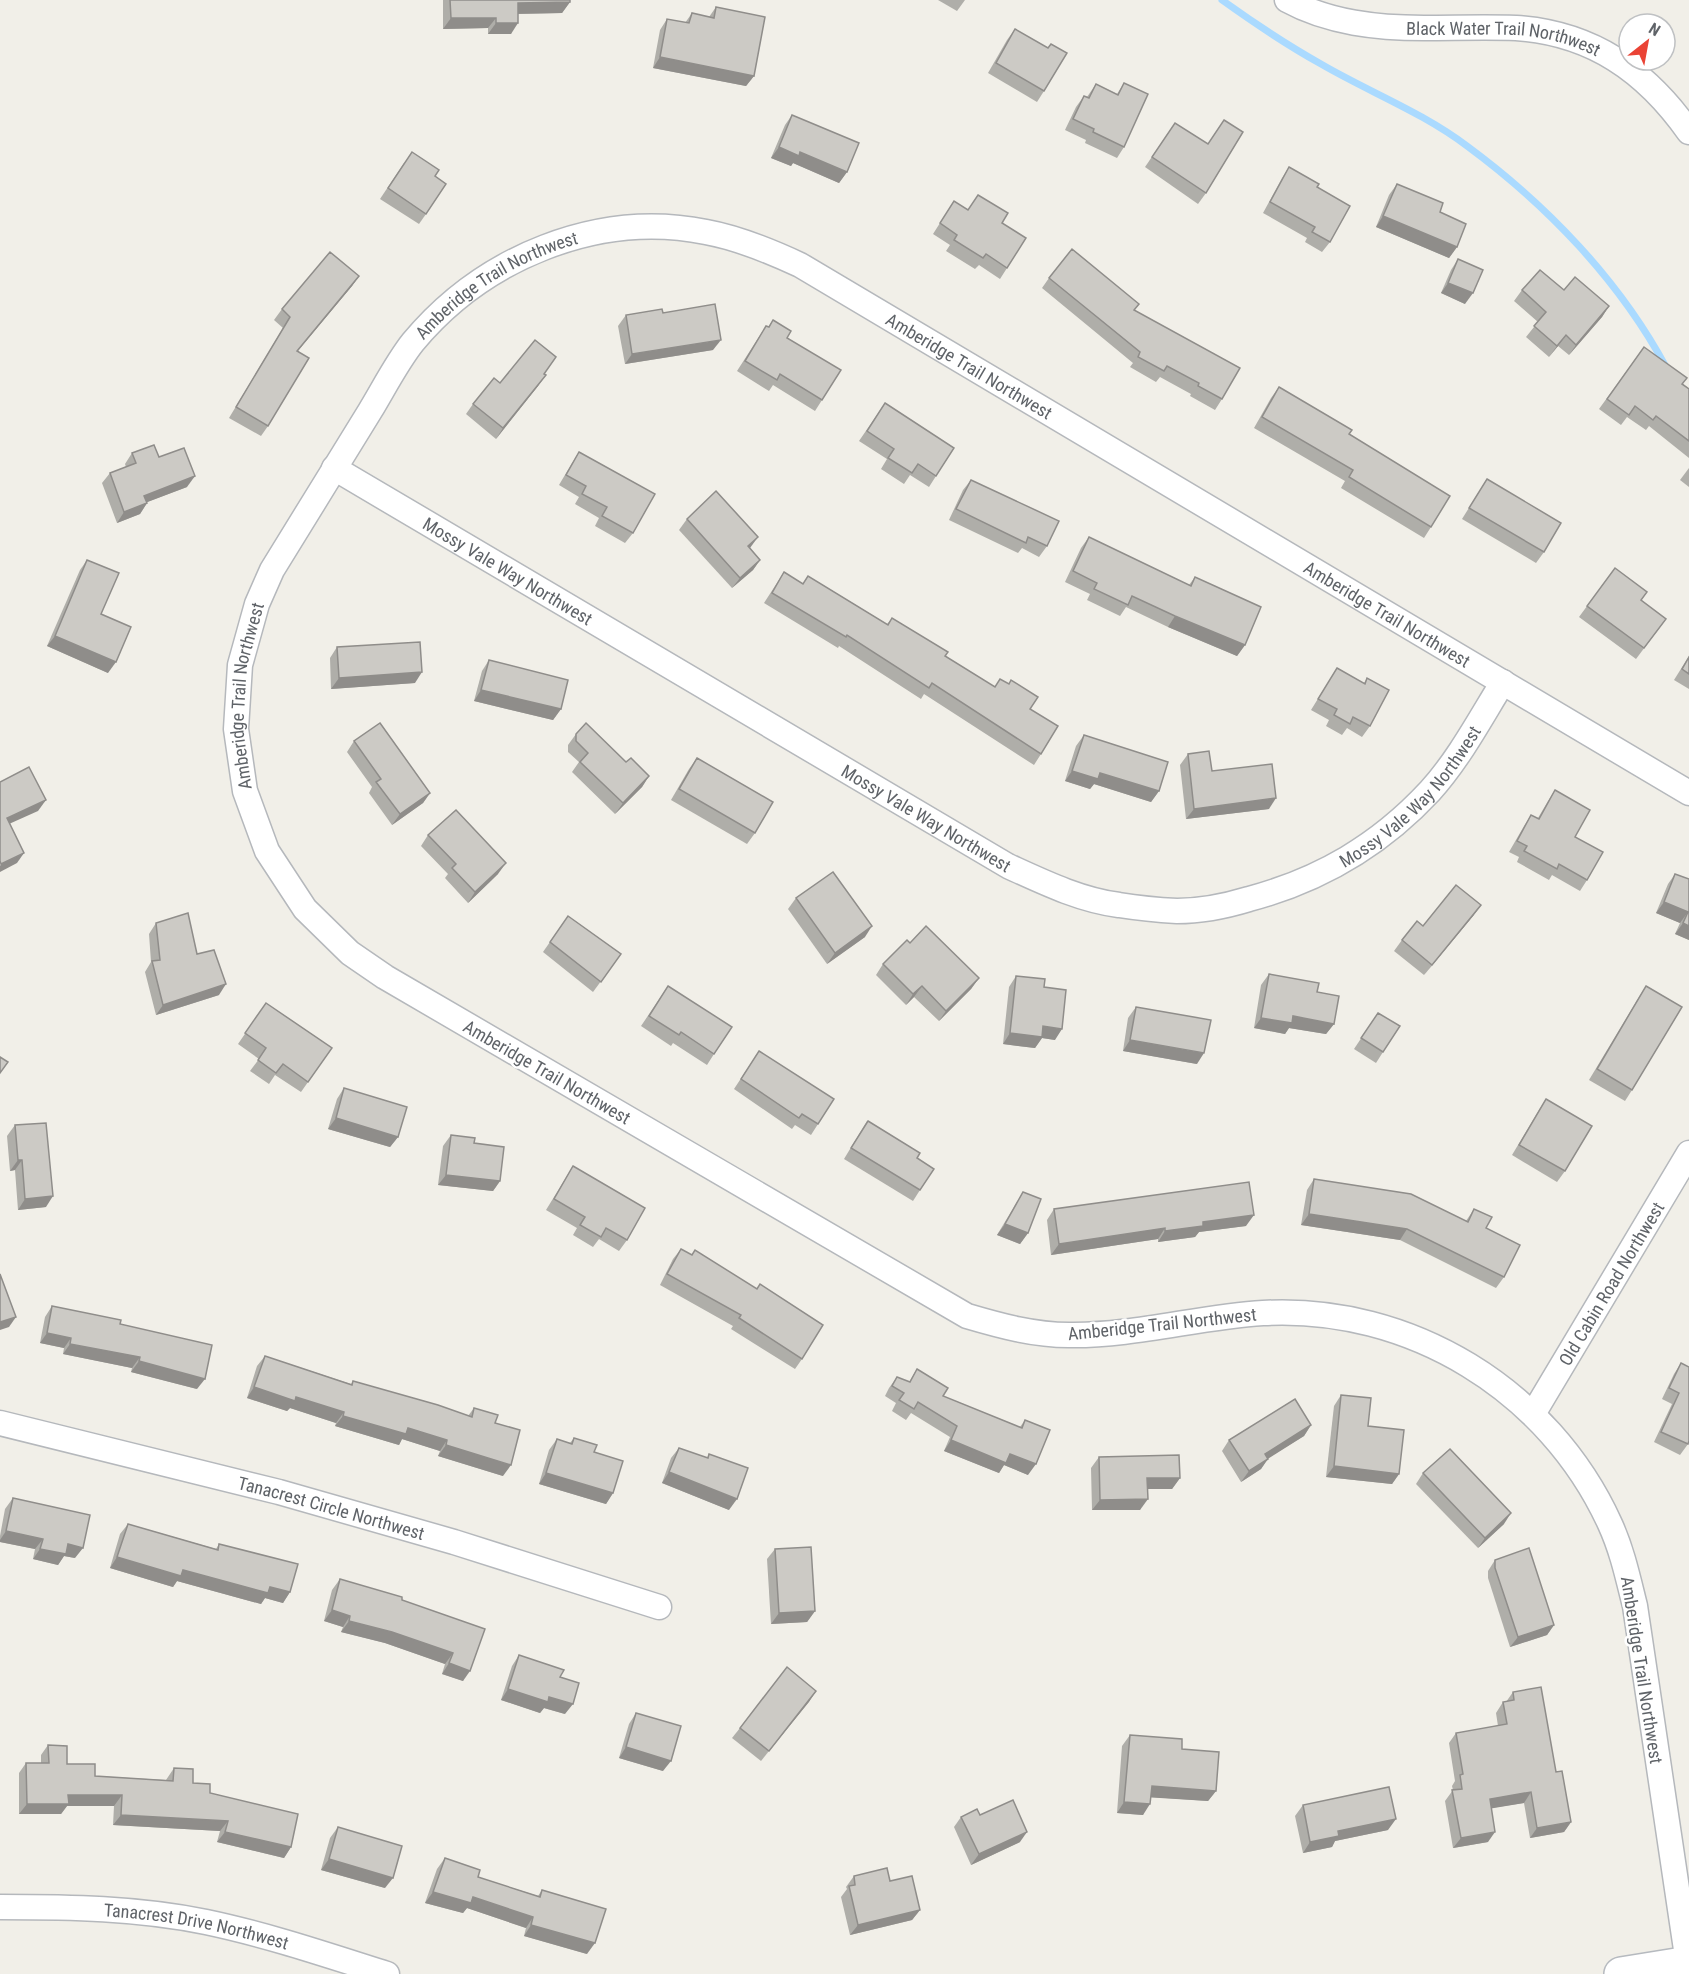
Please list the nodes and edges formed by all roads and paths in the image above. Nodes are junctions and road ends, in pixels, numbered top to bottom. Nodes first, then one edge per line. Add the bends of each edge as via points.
1 (1287, 0) edge
2 (1689, 132) edge
3 (334, 468) junction
4 (1503, 682) junction
5 (1689, 793) edge
6 (1689, 1153) edge
7 (1533, 1414) junction
8 (0, 1423) edge
9 (659, 1607) dead end
10 (0, 1907) edge
11 (1688, 1963) edge
12 (387, 1974) edge
13 (1621, 1974) edge

1 - 2 street, Black Water Trail Northwest via 1356,24 1396,28 1518,28 1569,38 1625,64 1671,106
3 - 4 street, Mossy Vale Way Northwest via 1008,866 1064,891 1117,905 1178,911 1224,906 1285,890 1342,862 1389,830 1430,791 1461,751
3 - 4 street, Amberidge Trail Northwest via 412,343 449,304 487,275 539,248 595,232 652,227 705,231 757,245 800,265
3 - 7 street, Amberidge Trail Northwest via 272,570 257,604 240,665 236,729 245,791 267,851 305,909 350,953 967,1316 1019,1331 1069,1335 1263,1313 1347,1318 1400,1331 1445,1350 1491,1378
4 - 5 street, Amberidge Trail Northwest
6 - 7 street, Old Cabin Road Northwest
7 - 11 street, Amberidge Trail Northwest via 1587,1480 1625,1564 1635,1606
8 - 9 street, Tanacrest Circle Northwest via 279,1492
10 - 12 street, Tanacrest Drive Northwest via 142,1912 205,1922
11 - 13 street

